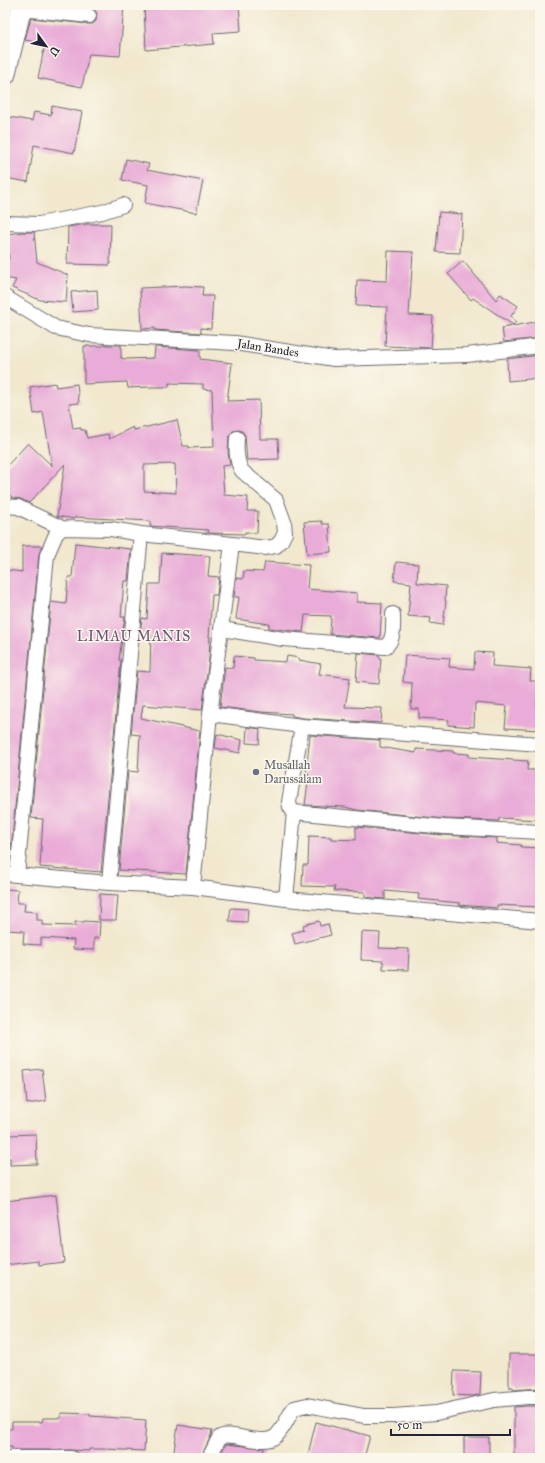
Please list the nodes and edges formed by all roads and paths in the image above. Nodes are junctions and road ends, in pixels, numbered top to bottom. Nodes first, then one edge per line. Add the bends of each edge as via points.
1 (22, 7) edge
2 (88, 16) dead end
3 (5, 75) edge
4 (123, 205) dead end
5 (5, 223) edge
6 (5, 296) edge
7 (540, 346) edge
8 (237, 438) dead end
9 (5, 506) edge
10 (62, 528) junction
11 (141, 534) junction
12 (232, 544) junction
13 (393, 614) dead end
14 (222, 629) junction
15 (210, 714) junction
16 (302, 726) junction
17 (540, 744) edge
18 (294, 812) junction
19 (540, 832) edge
20 (11, 875) edge
21 (109, 883) junction
22 (193, 887) junction
23 (286, 899) junction
24 (540, 921) edge
25 (540, 1397) edge
26 (5, 1458) edge
27 (71, 1458) edge
28 (209, 1458) edge

1 - 2 street
1 - 3 street
4 - 5 street via 102,212 39,224
6 - 7 street, Jalan Bandes via 56,328 89,335 235,343 334,359 467,355
8 - 12 street via 236,455 242,471 276,500 285,533 276,546 266,548
9 - 10 street via 18,507
10 - 11 street via 111,529
10 - 20 street via 56,534 47,555
11 - 12 street
11 - 21 street
12 - 14 street
13 - 14 street via 392,640 385,647 283,639
14 - 15 street
15 - 16 street
15 - 22 street
16 - 17 street
16 - 18 street via 289,802
18 - 19 street via 444,827
18 - 23 street
20 - 21 street
21 - 22 street
22 - 23 street
23 - 24 street
25 - 28 street via 494,1400 436,1412 393,1416 364,1416 307,1404 294,1408 274,1437 262,1440 221,1436
26 - 27 street

